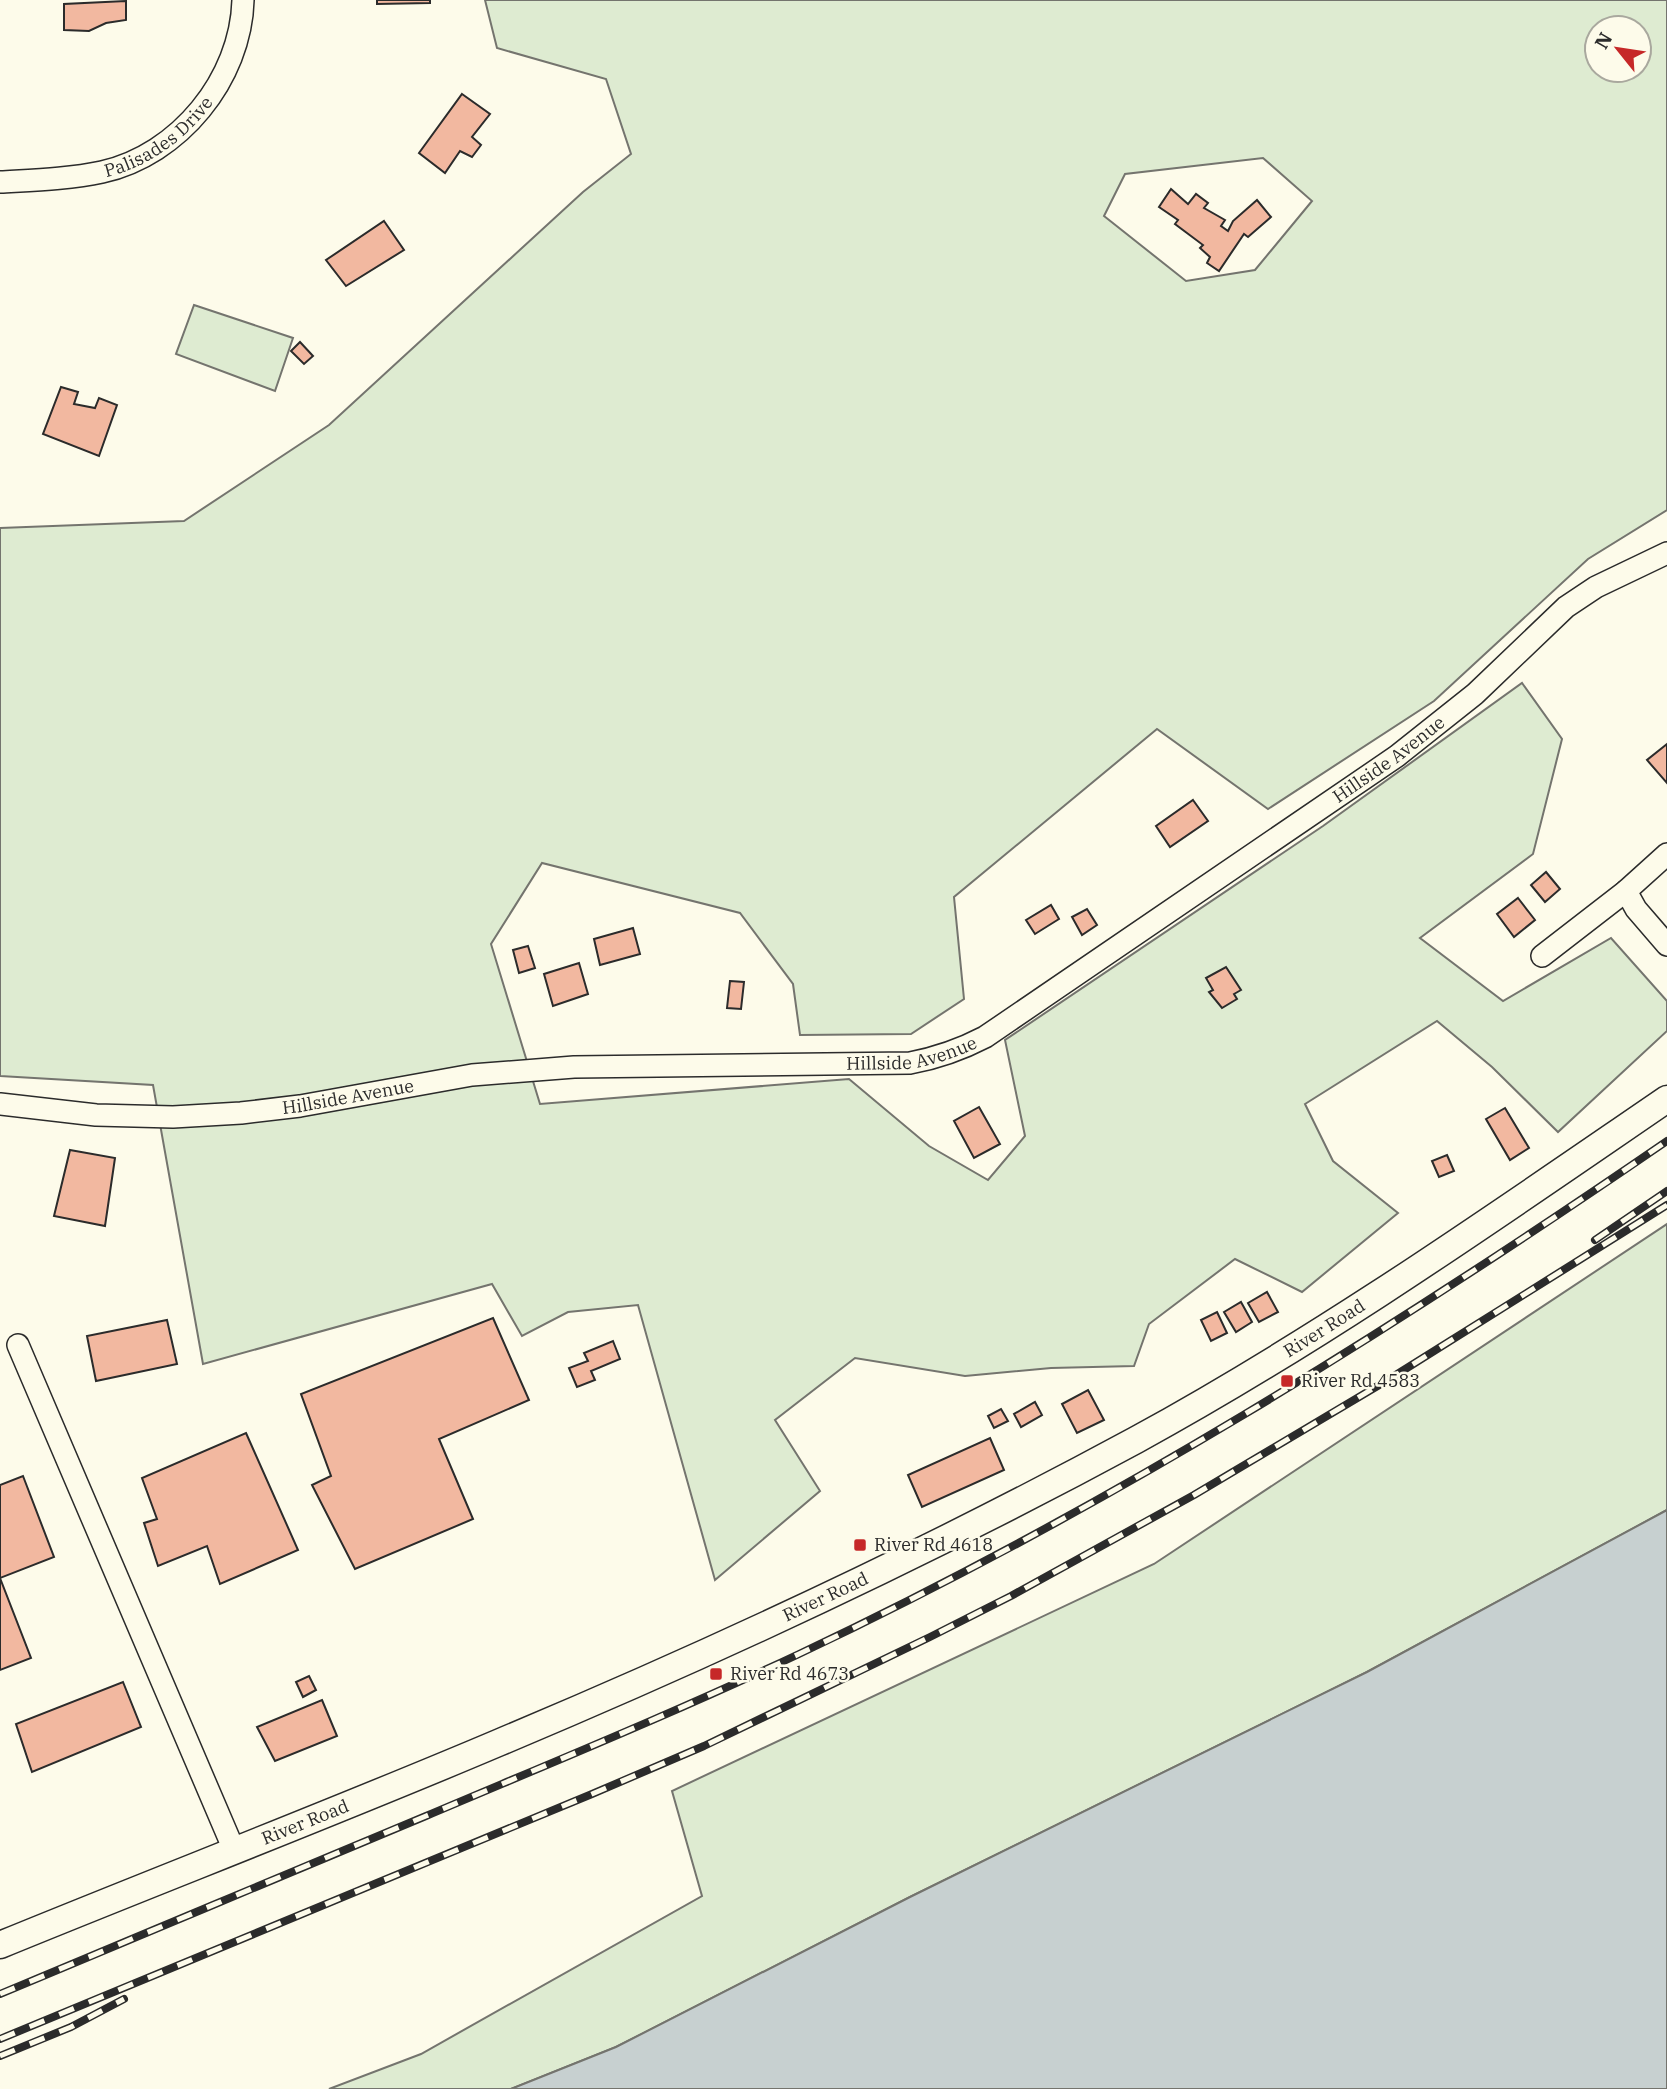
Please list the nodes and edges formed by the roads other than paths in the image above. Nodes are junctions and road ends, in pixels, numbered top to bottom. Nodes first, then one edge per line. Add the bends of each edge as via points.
1 (243, 0) edge
2 (0, 182) edge
3 (1667, 553) edge
4 (1667, 854) edge
5 (1626, 891) junction
6 (1667, 945) edge
7 (1542, 956) dead end
8 (1667, 1099) edge
9 (0, 1104) edge
10 (18, 1345) dead end
11 (234, 1850) junction
12 (0, 1945) edge

1 - 2 street, Palisades Drive via 236,43 217,87 174,136 104,172
3 - 9 street, Hillside Avenue via 1566,607 1475,694 1397,756 985,1037 936,1058 910,1063 575,1067 472,1075 300,1106 173,1117 96,1115
4 - 5 street
5 - 6 street
5 - 7 street
8 - 11 main road, River Road via 1286,1354 984,1520 815,1604 558,1718
10 - 11 street
11 - 12 main road, River Road

